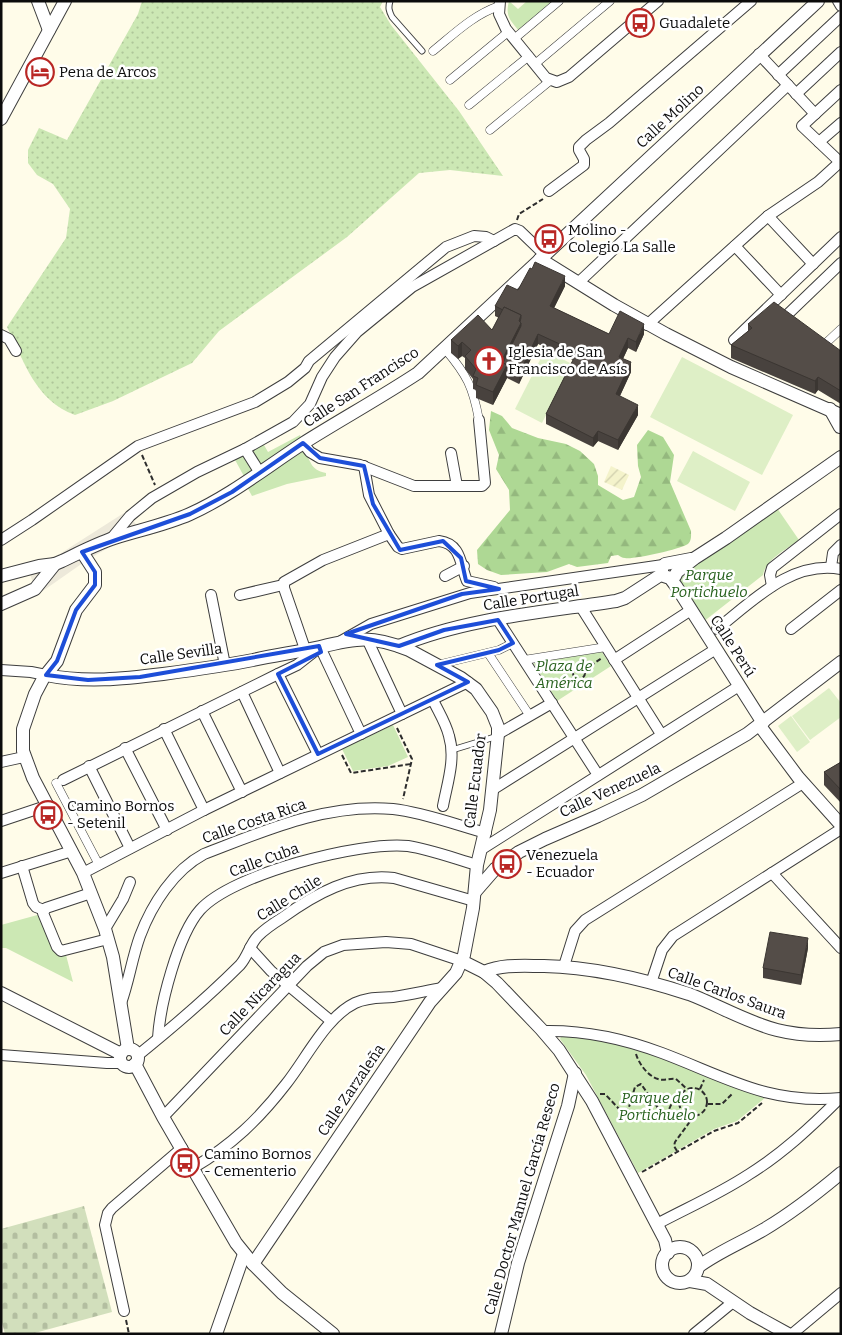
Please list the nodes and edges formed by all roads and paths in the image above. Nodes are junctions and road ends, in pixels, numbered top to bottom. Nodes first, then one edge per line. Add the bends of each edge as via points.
1 (38, 1) edge
2 (65, 1) edge
3 (390, 1) edge
4 (559, 1) edge
5 (610, 1) edge
6 (658, 1) edge
7 (751, 1) edge
8 (818, 1) edge
9 (838, 1) edge
10 (499, 4) edge
11 (841, 6) edge
12 (841, 16) edge
13 (49, 30) junction
14 (511, 36) junction
15 (422, 51) dead end
16 (433, 51) dead end
17 (841, 52) edge
18 (759, 54) junction
19 (532, 60) junction
20 (778, 74) junction
21 (450, 80) dead end
22 (554, 81) junction
23 (788, 85) junction
24 (841, 90) edge
25 (796, 94) junction
26 (470, 105) dead end
27 (815, 114) junction
28 (1, 119) edge
29 (841, 122) edge
30 (490, 130) dead end
31 (819, 142) junction
32 (839, 160) edge
33 (549, 191) joint
34 (768, 216) junction
35 (515, 229) junction
36 (841, 237) edge
37 (494, 241) junction
38 (735, 246) junction
39 (542, 257) junction
40 (841, 263) edge
41 (813, 264) junction
42 (578, 283) junction
43 (781, 295) junction
44 (772, 303) junction
45 (648, 325) junction
46 (841, 328) edge
47 (1, 335) edge
48 (734, 340) edge
49 (826, 343) edge
50 (445, 349) junction
51 (16, 351) dead end
52 (305, 368) junction
53 (324, 374) junction
54 (835, 412) edge
55 (479, 420) joint
56 (841, 427) edge
57 (841, 438) edge
58 (303, 443) junction
59 (138, 446) junction
60 (841, 447) edge
61 (245, 449) junction
62 (451, 453) dead end
63 (838, 458) edge
64 (364, 466) junction
65 (260, 472) junction
66 (457, 486) junction
67 (159, 494) junction
68 (841, 514) edge
69 (389, 534) junction
70 (111, 539) junction
71 (1, 540) edge
72 (841, 545) edge
73 (82, 552) junction
74 (55, 564) junction
75 (464, 566) junction
76 (32, 568) junction
77 (836, 568) edge
78 (671, 574) junction
79 (1, 576) edge
80 (445, 576) dead end
81 (283, 585) junction
82 (772, 586) junction
83 (37, 587) junction
84 (499, 589) junction
85 (841, 590) edge
86 (211, 594) dead end
87 (240, 595) dead end
88 (1, 604) edge
89 (580, 607) junction
90 (691, 610) junction
91 (498, 620) junction
92 (717, 629) dead end
93 (791, 629) dead end
94 (367, 639) junction
95 (341, 641) junction
96 (513, 643) junction
97 (399, 646) junction
98 (320, 647) junction
99 (305, 649) junction
100 (716, 650) junction
101 (488, 653) junction
102 (610, 653) junction
103 (524, 660) junction
104 (841, 662) edge
105 (226, 665) junction
106 (437, 665) junction
107 (1, 670) edge
108 (584, 670) junction
109 (278, 674) junction
110 (46, 675) junction
111 (574, 677) junction
112 (468, 682) junction
113 (740, 686) junction
114 (242, 692) junction
115 (638, 698) junction
116 (549, 699) junction
117 (433, 700) junction
118 (202, 711) junction
119 (530, 716) junction
120 (398, 717) junction
121 (762, 724) junction
122 (164, 729) junction
123 (360, 734) junction
124 (661, 734) junction
125 (498, 735) junction
126 (574, 738) junction
127 (337, 745) junction
128 (125, 748) junction
129 (452, 750) junction
130 (318, 754) junction
131 (24, 758) junction
132 (1, 762) edge
133 (410, 764) junction
134 (89, 766) junction
135 (280, 773) junction
136 (598, 775) junction
137 (59, 781) joint
138 (803, 783) junction
139 (492, 790) junction
140 (242, 792) junction
141 (48, 805) junction
142 (443, 806) dead end
143 (204, 810) junction
144 (401, 810) junction
145 (1, 821) edge
146 (841, 825) edge
147 (167, 830) junction
148 (841, 830) edge
149 (486, 833) junction
150 (130, 848) junction
151 (482, 849) junction
152 (72, 851) junction
153 (99, 865) junction
154 (477, 865) junction
155 (22, 866) junction
156 (1, 873) edge
157 (83, 873) junction
158 (772, 873) junction
159 (130, 882) dead end
160 (91, 893) junction
161 (474, 896) junction
162 (44, 910) junction
163 (106, 934) junction
164 (250, 948) junction
165 (841, 948) edge
166 (462, 961) junction
167 (564, 966) junction
168 (484, 972) junction
169 (651, 983) junction
170 (289, 986) junction
171 (442, 988) junction
172 (1, 993) edge
173 (121, 1003) junction
174 (331, 1021) junction
175 (543, 1031) junction
176 (841, 1034) edge
177 (158, 1038) junction
178 (638, 1045) junction
179 (1, 1055) edge
180 (128, 1057) junction
181 (575, 1073) junction
182 (738, 1084) junction
183 (687, 1089) junction
184 (772, 1095) junction
185 (680, 1098) junction
186 (840, 1098) edge
187 (590, 1099) junction
188 (708, 1104) junction
189 (694, 1116) junction
190 (163, 1118) junction
191 (182, 1148) junction
192 (677, 1151) junction
193 (193, 1168) junction
194 (841, 1172) edge
195 (633, 1178) junction
196 (657, 1224) junction
197 (669, 1247) junction
198 (244, 1254) junction
199 (253, 1264) junction
200 (698, 1264) junction
201 (690, 1281) junction
202 (707, 1284) junction
203 (841, 1294) edge
204 (732, 1302) junction
205 (124, 1311) joint
206 (130, 1334) edge
207 (216, 1334) edge
208 (333, 1334) edge
209 (501, 1334) edge
210 (694, 1334) edge
211 (788, 1334) edge
212 (792, 1334) edge

1 - 13 street
2 - 13 street
3 - 15 lane via 392,17
4 - 14 street
5 - 19 street
6 - 22 street via 569,77
7 - 33 street via 610,123 582,143 579,150 584,165
8 - 18 street, Calle Molino
9 - 11 street
10 - 14 street via 499,14
10 - 16 street via 475,17
12 - 20 street
13 - 28 street
14 - 19 street
14 - 21 street
17 - 25 street
18 - 20 street
18 - 39 street, Calle Molino
19 - 22 street via 546,78
19 - 26 street
20 - 23 street
22 - 30 street
23 - 25 street
23 - 42 street
24 - 27 street
25 - 27 street
27 - 31 street via 802,126
29 - 31 street
31 - 32 street
32 - 34 street via 818,182
33 - 35 path via 545,198 519,214
34 - 38 street
34 - 41 street
35 - 37 street
35 - 39 street via 520,230
36 - 41 street
37 - 52 street via 474,236 446,247
37 - 53 street via 404,292 357,332
38 - 43 street
38 - 45 street
39 - 42 street
39 - 50 street, Calle San Francisco
40 - 44 street via 792,317
41 - 43 street
42 - 45 street
43 - 44 street
44 - 48 street
45 - 54 street via 731,367
46 - 49 street
47 - 51 street via 9,339
50 - 55 street via 473,390
50 - 58 street, Calle San Francisco via 418,373
52 - 53 street
52 - 59 street via 255,402
53 - 61 street via 300,417
54 - 56 street
55 - 66 street via 485,485
56 - 57 street
58 - 64 street via 320,458
58 - 65 street, Calle San Francisco
59 - 67 path
59 - 71 street
60 - 63 street, Calle Portugal
61 - 65 street
61 - 67 street
62 - 66 street
63 - 78 street, Calle Portugal
64 - 66 street via 414,486
64 - 69 street via 369,495
65 - 70 street, Calle San Francisco via 190,514
67 - 70 street via 130,516
68 - 82 street via 772,568
69 - 75 street via 402,549 443,541 458,553
69 - 81 street via 323,560
70 - 73 street, Calle San Francisco
72 - 77 street via 833,554
73 - 74 street, Calle San Francisco
73 - 110 street via 95,572 95,585 80,603 57,661
74 - 76 street
74 - 83 street
75 - 80 street
75 - 84 street via 467,581
76 - 79 street
76 - 83 street via 38,574
77 - 82 street via 807,569
78 - 84 street
78 - 89 street, Calle Portugal via 621,600
78 - 90 street, Calle Perú
81 - 87 street
81 - 99 street
82 - 92 street
83 - 88 street
84 - 95 street via 462,594 392,616
85 - 93 street
86 - 105 street
89 - 91 street, Calle Portugal
89 - 102 street
90 - 100 street, Calle Perú
90 - 102 street
91 - 96 street
91 - 97 street, Calle Portugal via 444,630
94 - 95 street, Calle Ecuador
94 - 97 street, Calle Ecuador
94 - 120 street
95 - 98 street, Calle Ecuador
96 - 101 street
96 - 103 street
97 - 106 street, Calle Ecuador
98 - 99 street, Calle Sevilla
98 - 109 street via 297,665
98 - 123 street
99 - 105 street, Calle Sevilla
100 - 113 street, Calle Perú
100 - 115 street
101 - 106 street
101 - 119 street
102 - 103 street
102 - 108 path
102 - 115 street
103 - 116 street
104 - 121 street, Calle Venezuela
105 - 110 street, Calle Sevilla via 110,680
106 - 112 street, Calle Ecuador
107 - 110 street
108 - 111 path via 582,678
108 - 111 path via 576,668
109 - 114 street
109 - 130 street
110 - 131 street via 25,722
111 - 116 path
112 - 117 street
112 - 125 street, Calle Ecuador via 488,704 496,720
113 - 121 street, Calle Perú
113 - 124 street
114 - 118 street
114 - 135 street
115 - 124 street
115 - 126 street
116 - 119 street
116 - 126 street
117 - 120 street
117 - 129 street via 447,729
118 - 122 street
118 - 140 street
119 - 125 street
120 - 123 street
120 - 133 path via 412,759
121 - 138 street, Calle Perú
121 - 161 street, Calle Venezuela via 665,783 519,852 495,869
122 - 128 street
122 - 143 street
123 - 127 street
124 - 136 street
125 - 129 lane
125 - 139 street, Calle Ecuador
126 - 136 street
126 - 139 street
127 - 130 street
127 - 133 path via 351,773
128 - 134 street
128 - 147 street
129 - 142 street
130 - 135 street
131 - 132 street
131 - 141 street
133 - 144 path
134 - 137 street
134 - 150 street
135 - 140 street
136 - 151 street
137 - 153 street
138 - 146 street, Calle Perú
138 - 167 street via 585,920 575,931
139 - 149 street, Calle Ecuador
140 - 143 street
141 - 145 street
141 - 152 street
143 - 147 street
144 - 149 street, Calle Costa Rica
144 - 173 street, Calle Costa Rica via 345,810 299,819 190,862 170,882 145,924
147 - 150 street
148 - 158 street
149 - 151 street, Calle Ecuador
150 - 153 street
151 - 154 street, Calle Ecuador
152 - 155 street
152 - 157 street
153 - 157 street
154 - 161 street, Calle Ecuador
154 - 177 street, Calle Cuba via 409,846 388,845 321,856 228,889 201,909 184,936 163,999
155 - 156 street
155 - 162 street via 33,903
157 - 160 street
158 - 165 street
158 - 169 street via 673,936 662,950
159 - 163 street
160 - 162 street
160 - 163 street
161 - 164 street, Calle Chile via 394,878 358,879 295,908 262,932
161 - 166 street, Calle Ecuador
162 - 163 street via 58,950 65,951
163 - 173 street
164 - 170 street
164 - 177 street, Calle Chile via 242,963
166 - 168 street
166 - 170 street, Calle Nicaragua via 400,942 343,945 316,957
166 - 171 street, Calle Zarzaleña
167 - 168 street, Calle Carlos Saura via 503,966
167 - 169 street, Calle Carlos Saura
168 - 175 street
169 - 176 street, Calle Carlos Saura via 777,1030 816,1035
170 - 174 street
170 - 190 street, Calle Nicaragua
171 - 174 street via 362,1000
171 - 199 street, Calle Zarzaleña
172 - 180 street
173 - 180 street
174 - 193 street via 252,1125
175 - 178 street via 590,1034
175 - 181 street
177 - 180 street, Calle Chile
178 - 182 street
178 - 183 path via 638,1062 648,1072 659,1079 676,1079
179 - 180 street via 107,1063
180 - 190 street
181 - 187 street
181 - 209 street, Calle Doctor Manuel García Reseco via 568,1106 518,1263
182 - 184 street
182 - 188 path via 722,1104
183 - 185 path
183 - 188 path via 702,1090
184 - 186 street via 804,1099
184 - 192 path via 738,1123 714,1131
185 - 187 path via 674,1098 667,1114 663,1115 641,1084 635,1087 626,1110 617,1108 605,1094
185 - 189 path via 683,1112
186 - 196 street via 792,1144 764,1165
187 - 195 street
188 - 189 path via 704,1112
189 - 192 path via 675,1142
190 - 191 street
191 - 193 street
191 - 205 street via 112,1208 106,1219 104,1225
192 - 195 path
193 - 198 street
194 - 200 street via 781,1219
195 - 196 street
196 - 197 street
197 - 200 street via 689,1250
197 - 201 street via 662,1263 664,1274 678,1284
198 - 199 street
198 - 207 street
199 - 208 street via 287,1298
200 - 201 street
200 - 202 street
201 - 202 street
202 - 204 street
203 - 212 street
204 - 210 street
204 - 211 street
205 - 206 path

